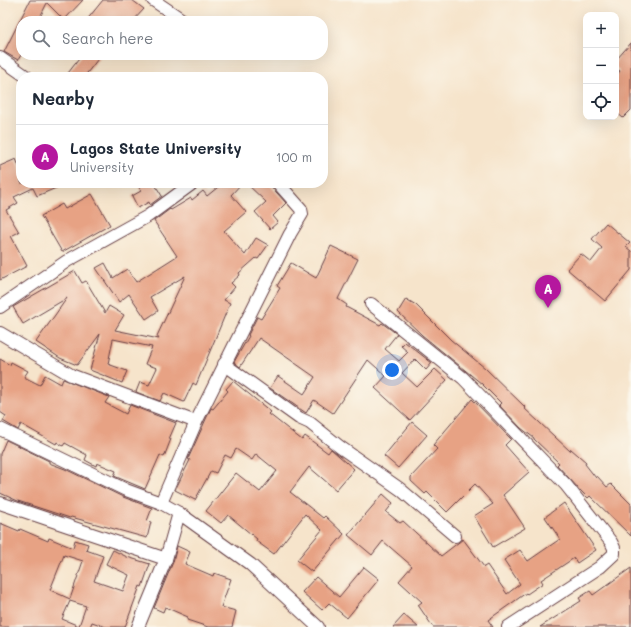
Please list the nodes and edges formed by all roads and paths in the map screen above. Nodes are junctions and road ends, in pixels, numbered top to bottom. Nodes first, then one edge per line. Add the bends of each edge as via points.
1 (153, 0) edge
2 (177, 16) edge
3 (0, 58) edge
4 (20, 72) edge
5 (186, 188) edge
6 (282, 188) edge
7 (371, 304) dead end
8 (0, 307) edge
9 (0, 333) edge
10 (224, 364) junction
11 (196, 422) junction
12 (0, 429) edge
13 (0, 502) edge
14 (161, 503) junction
15 (179, 513) junction
16 (455, 536) dead end
17 (166, 559) junction
18 (138, 627) edge
19 (318, 627) edge
20 (508, 627) edge

1 - 2 street
3 - 4 street
5 - 8 street via 148,216 67,261
6 - 10 street via 301,209 302,214
7 - 20 street via 463,378 566,485 614,548 614,554 600,568
9 - 11 street via 71,375
10 - 11 street
10 - 16 street via 400,489
11 - 14 street
12 - 14 street via 126,490
13 - 17 street
14 - 15 street
15 - 17 street
15 - 19 street via 250,564
17 - 18 street

